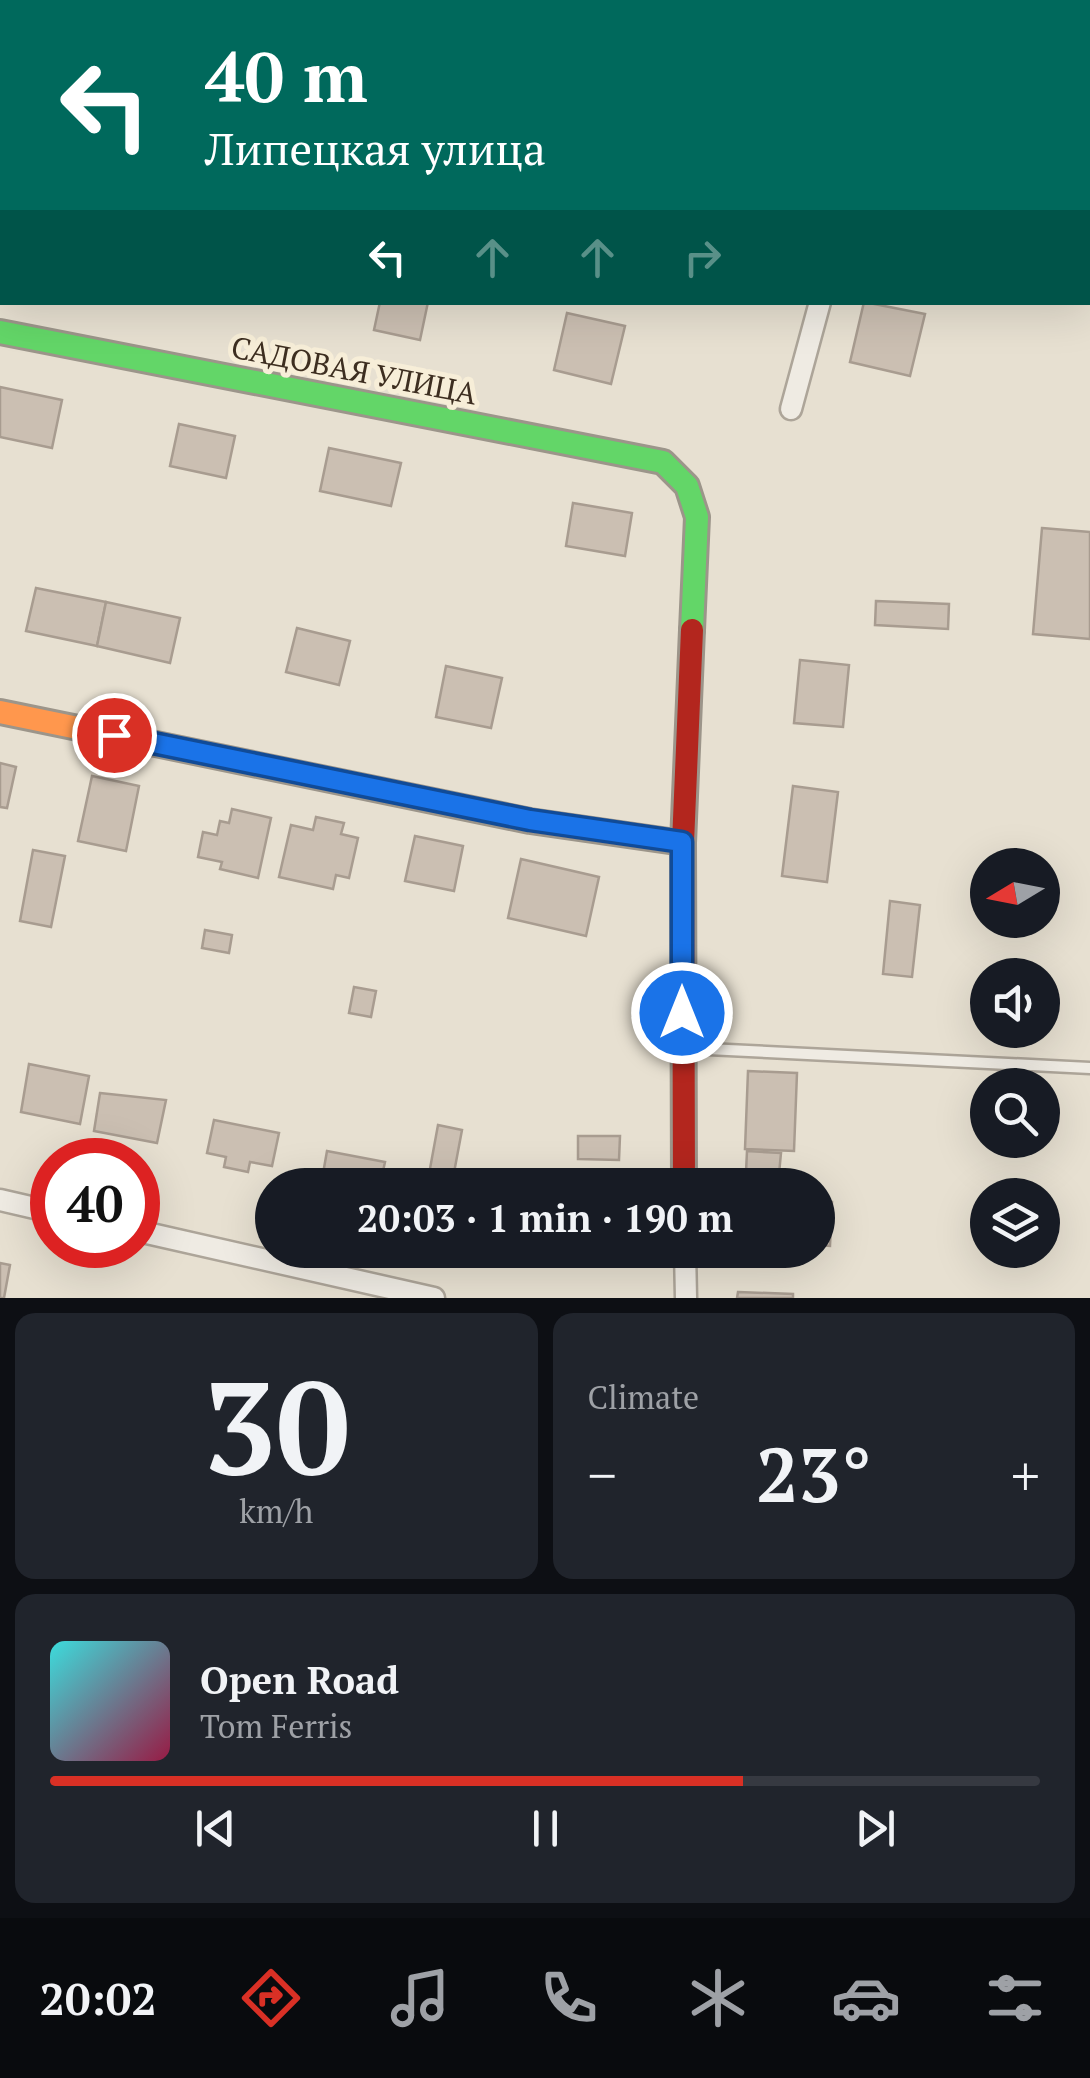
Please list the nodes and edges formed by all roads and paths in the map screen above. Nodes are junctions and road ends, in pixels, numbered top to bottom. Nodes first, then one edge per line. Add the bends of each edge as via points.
1 (819, 305) edge
2 (0, 332) edge
3 (790, 409) dead end
4 (0, 712) edge
5 (682, 842) junction
6 (682, 1048) junction
7 (1090, 1068) edge
8 (684, 1168) edge
9 (0, 1200) edge
10 (30, 1207) edge
11 (160, 1236) edge
12 (686, 1268) edge
13 (434, 1298) edge
14 (686, 1298) edge

1 - 3 street
2 - 5 street, САДОВАЯ УЛИЦА via 663,462 687,486 698,517
4 - 5 street via 530,820
5 - 6 street
6 - 7 lane
6 - 8 street
9 - 10 street
11 - 13 street
12 - 14 street

